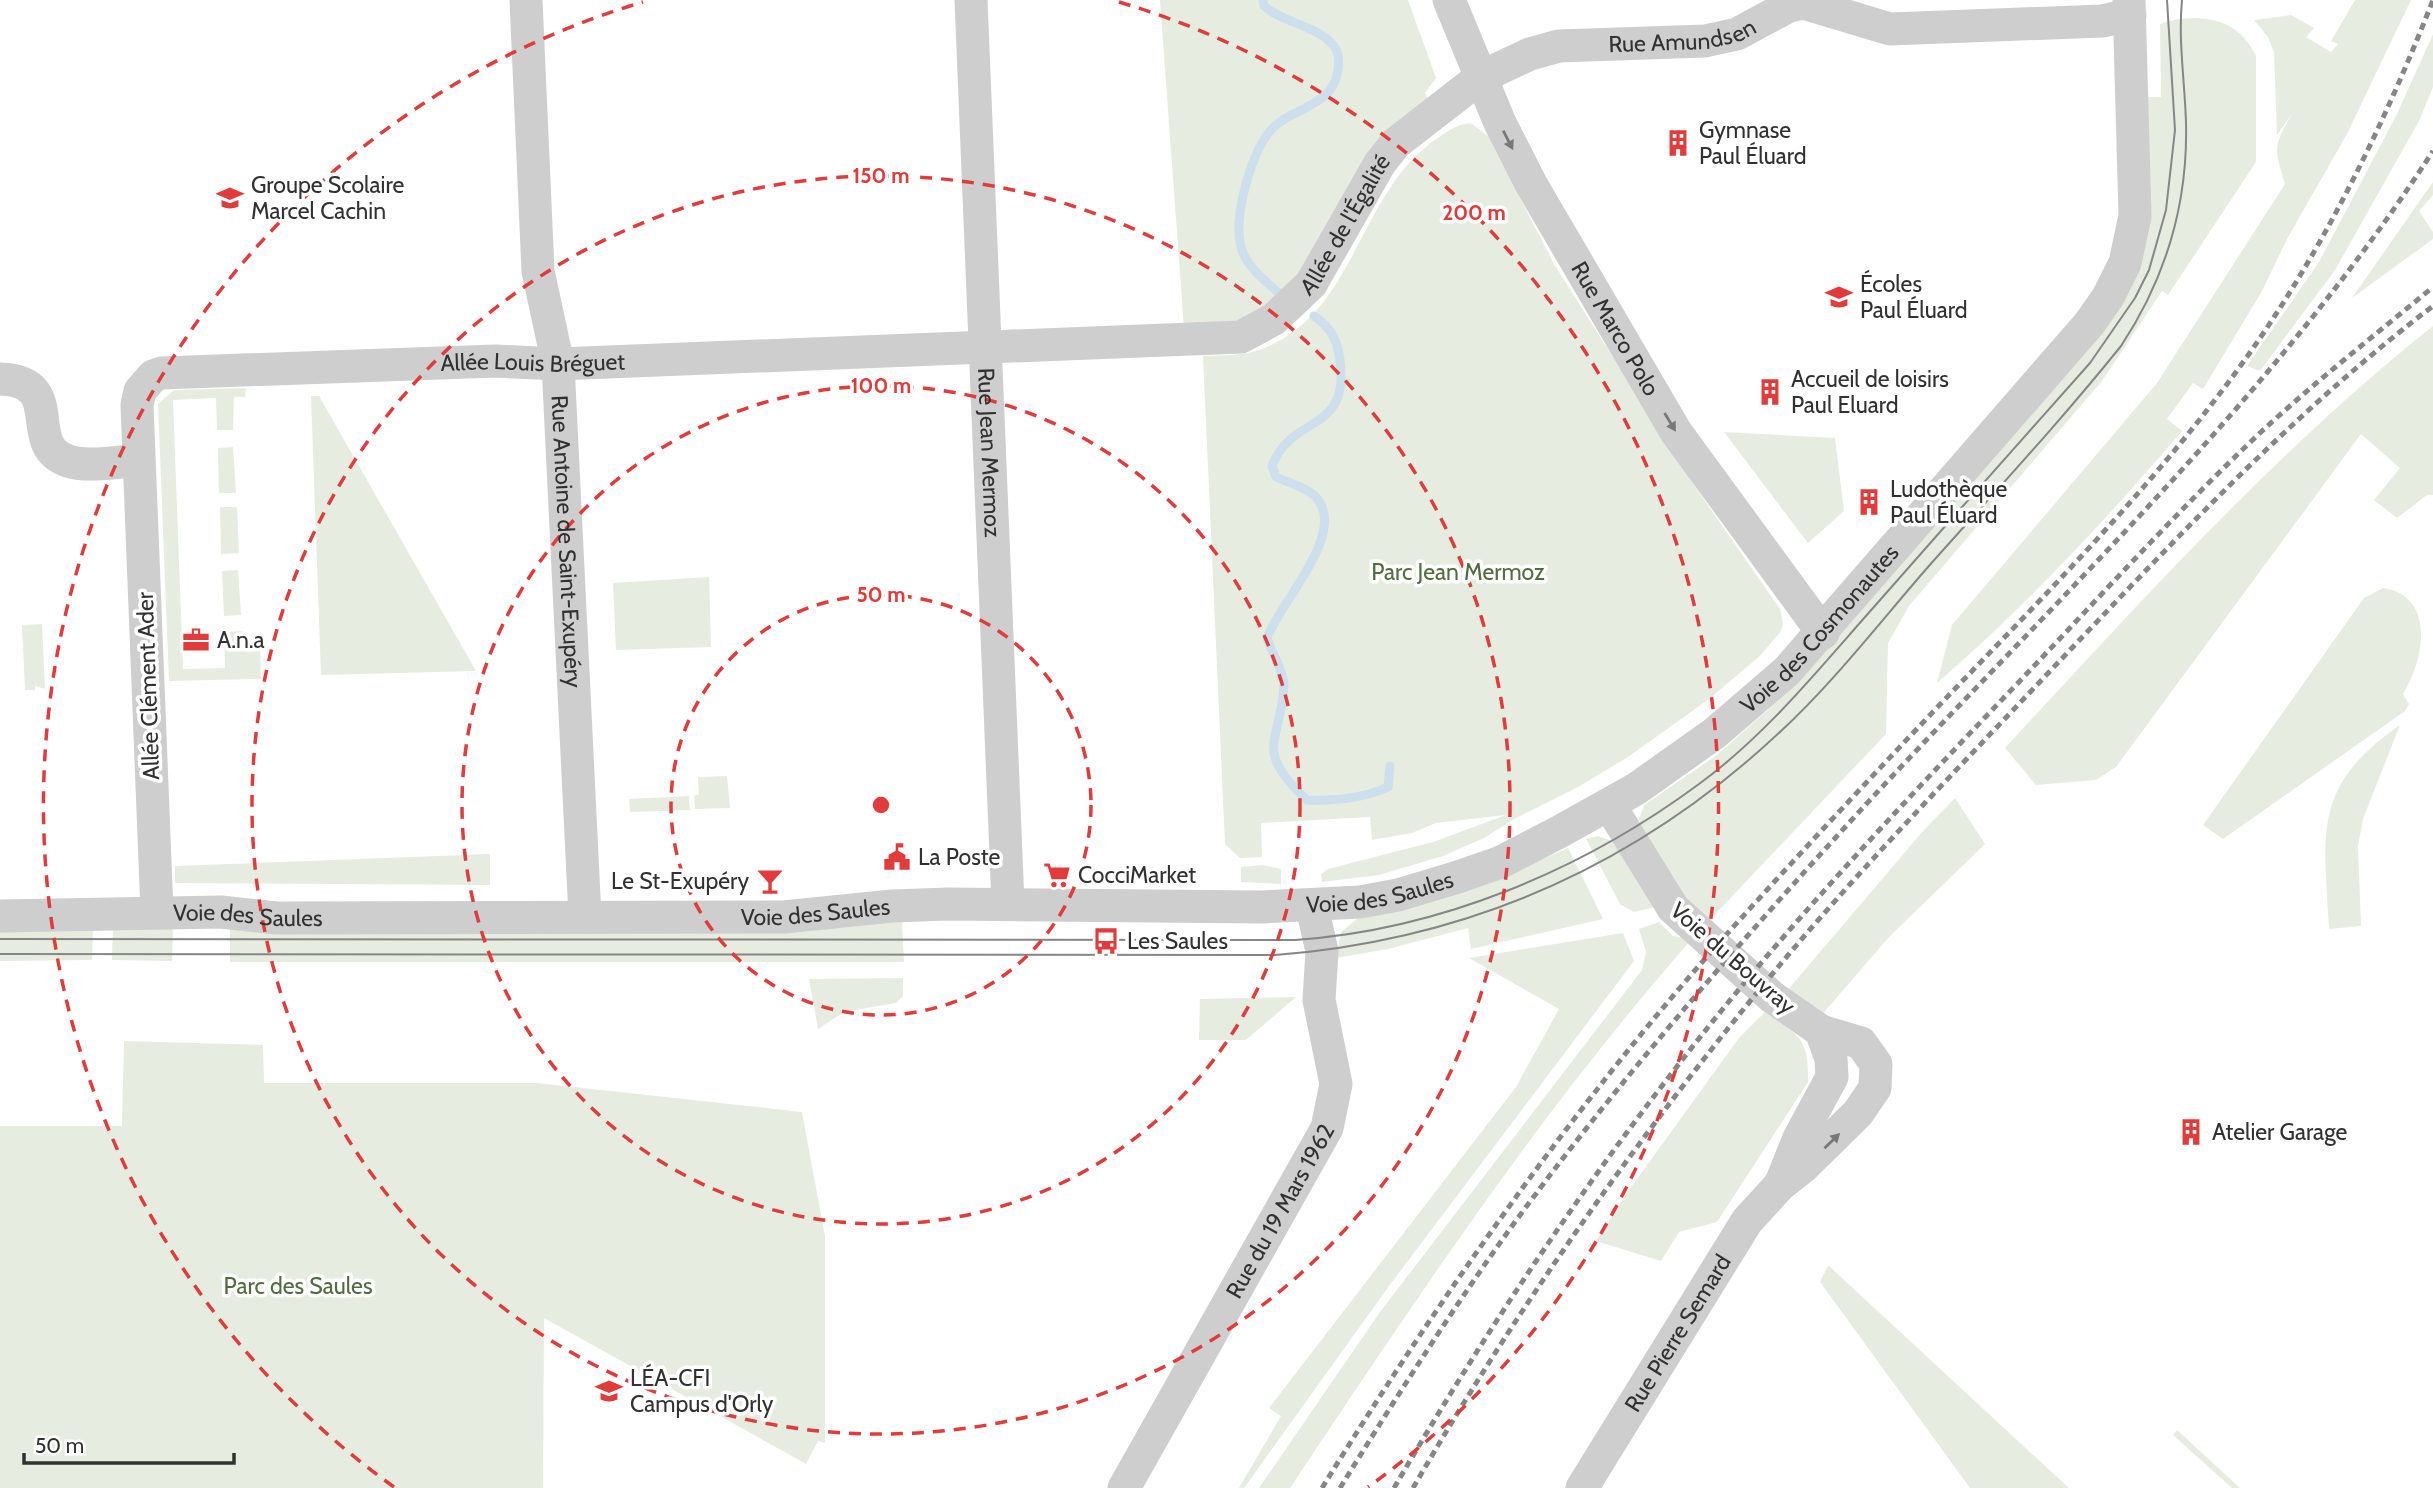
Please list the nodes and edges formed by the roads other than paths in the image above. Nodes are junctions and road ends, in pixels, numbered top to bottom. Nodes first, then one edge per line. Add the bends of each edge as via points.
1 (526, 0) edge
2 (971, 0) edge
3 (1449, 0) edge
4 (2130, 8) edge
5 (1482, 77) junction
6 (1195, 341) joint
7 (985, 349) junction
8 (558, 364) junction
9 (0, 379) edge
10 (139, 461) junction
11 (1823, 633) junction
12 (1610, 806) junction
13 (1007, 904) junction
14 (1312, 907) junction
15 (157, 912) junction
16 (0, 916) edge
17 (585, 917) junction
18 (1821, 1031) junction
19 (1780, 1185) junction
20 (1124, 1488) edge
21 (1582, 1488) edge

1 - 8 street, Rue Antoine de Saint-Exupéry via 538,271
2 - 7 street, Rue Jean Mermoz
3 - 5 street, Rue Marco Polo
4 - 5 street, Rue Amundsen via 2102,21 1890,29 1803,3 1737,34 1704,41 1559,46
4 - 11 street, Voie des Cosmonautes via 2135,216 2125,262 2108,298
5 - 6 street, Allée de l'Égalité via 1396,143 1311,284 1274,319 1241,337
5 -> 11 street, Rue Marco Polo via 1531,184 1676,432
6 - 7 street, Allée Louis Bréguet
7 - 8 street, Allée Louis Bréguet
7 - 13 street, Rue Jean Mermoz
8 - 10 street, Allée Louis Bréguet via 495,361 162,373 145,384 138,397
8 - 17 street, Rue Antoine de Saint-Exupéry
9 - 10 street via 18,380 32,388 41,402 46,439 61,457 72,462
10 - 15 street, Allée Clément Ader
11 - 12 street, Voie des Cosmonautes via 1742,711
12 - 14 street, Voie des Saules via 1501,862 1458,877 1398,895
12 - 18 street, Voie du Bouvray via 1673,908 1772,997
13 - 14 street, Voie des Saules
13 - 17 street, Voie des Saules via 892,906 784,917
14 - 20 street, Rue du 19 Mars 1962 via 1322,951 1319,1000 1336,1084 1326,1128
15 - 16 street, Voie des Saules
15 - 17 street, Voie des Saules via 276,918
18 - 19 street via 1832,1077
19 -> 18 street, Voie du Bouvray via 1842,1131 1875,1088 1876,1064 1865,1047
19 - 21 street, Rue Pierre Semard via 1747,1221

